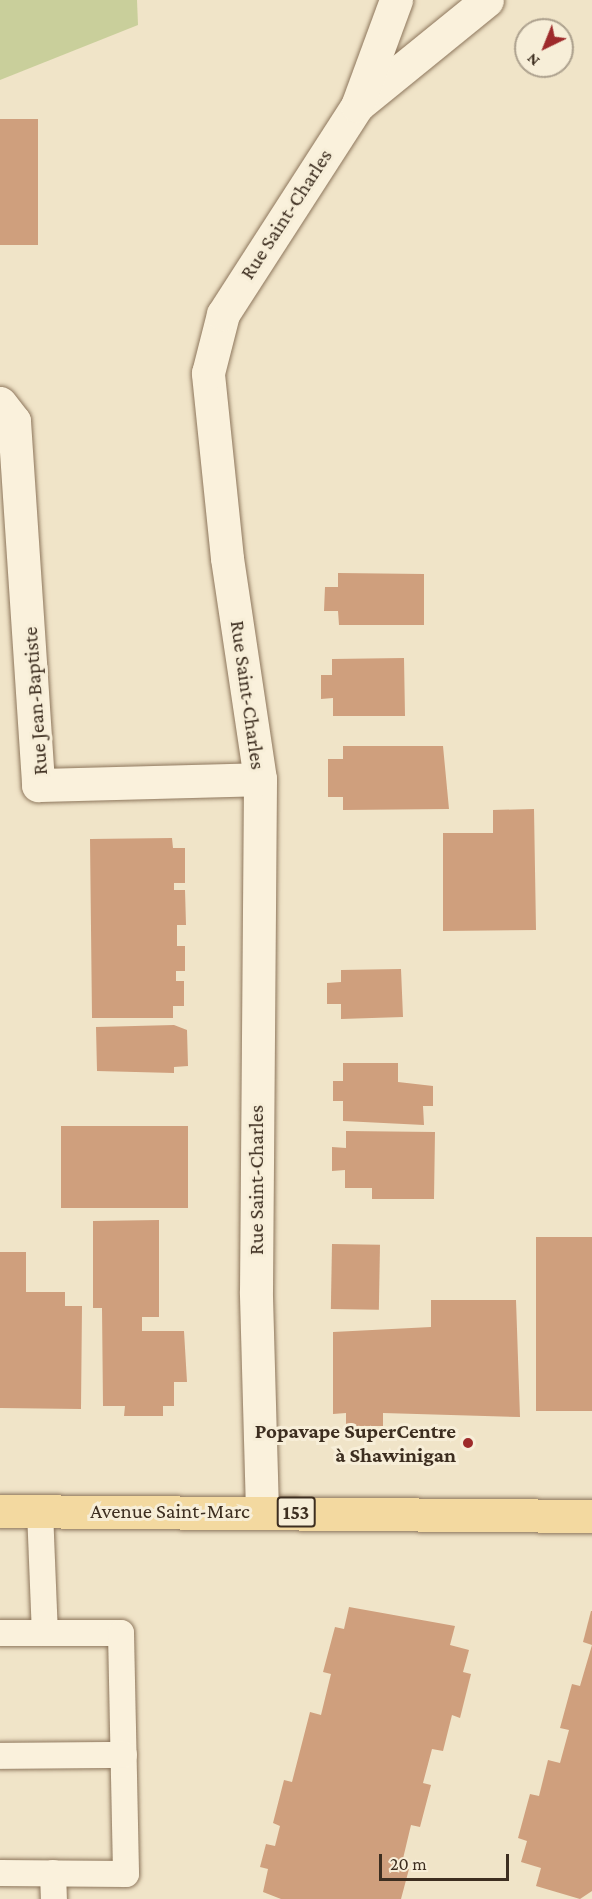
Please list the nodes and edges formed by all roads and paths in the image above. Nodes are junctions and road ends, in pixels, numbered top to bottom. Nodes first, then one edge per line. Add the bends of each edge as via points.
1 (396, 0) edge
2 (487, 0) edge
3 (357, 106) junction
4 (0, 404) edge
5 (260, 779) junction
6 (0, 1511) edge
7 (40, 1511) junction
8 (262, 1511) junction
9 (592, 1516) edge
10 (45, 1632) junction
11 (0, 1633) edge
12 (124, 1755) junction
13 (0, 1756) edge
14 (0, 1873) edge
15 (53, 1873) junction
16 (54, 1899) edge

1 - 3 street, Rue Saint-Charles
2 - 3 street
3 - 5 street, Rue Saint-Charles via 223,314 208,373 226,558
4 - 5 street, Rue Jean-Baptiste via 14,421 38,785
5 - 8 street, Rue Saint-Charles via 256,1291
6 - 7 main road, Avenue Saint-Marc / 153
7 - 8 main road, Avenue Saint-Marc / 153
7 - 10 lane
8 - 9 main road, Avenue Saint-Marc / 153
10 - 11 lane
10 - 12 lane via 121,1633
12 - 13 lane
12 - 15 lane via 126,1874
14 - 15 lane
15 - 16 lane

